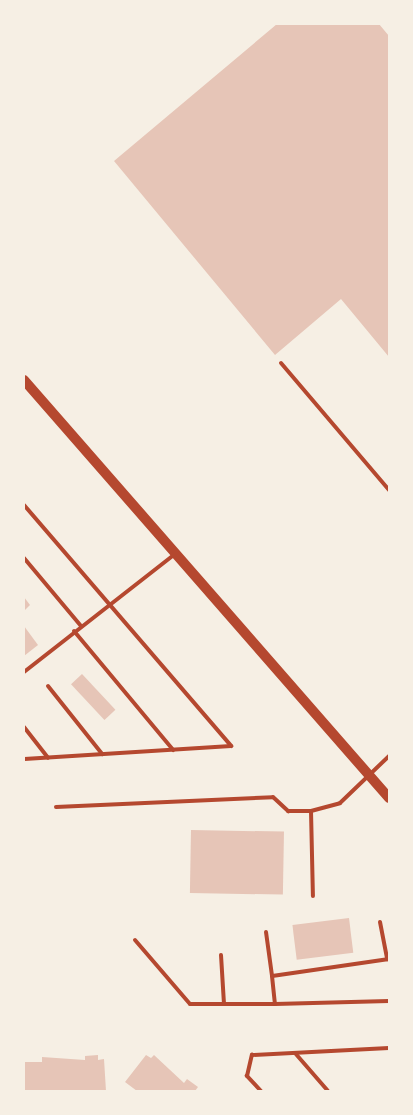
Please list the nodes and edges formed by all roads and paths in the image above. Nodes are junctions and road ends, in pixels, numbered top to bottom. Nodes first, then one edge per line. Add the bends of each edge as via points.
1 (281, 363) dead end
2 (24, 380) edge
3 (389, 490) edge
4 (24, 505) edge
5 (174, 556) junction
6 (24, 558) edge
7 (109, 604) junction
8 (81, 626) junction
9 (74, 632) junction
10 (24, 672) edge
11 (48, 686) dead end
12 (24, 727) edge
13 (173, 750) junction
14 (102, 754) junction
15 (389, 756) edge
16 (48, 758) junction
17 (24, 759) edge
18 (368, 774) junction
19 (389, 798) edge
20 (56, 807) dead end
21 (310, 811) junction
22 (313, 896) dead end
23 (380, 922) dead end
24 (266, 932) dead end
25 (135, 940) dead end
26 (221, 955) dead end
27 (388, 959) edge
28 (272, 976) junction
29 (389, 1001) edge
30 (224, 1004) junction
31 (275, 1004) junction
32 (389, 1048) edge
33 (295, 1053) junction
34 (260, 1091) edge
35 (328, 1091) edge

1 - 3 lane
2 - 5 main road
4 - 7 lane
5 - 7 lane
5 - 18 main road
6 - 8 lane
7 - 8 lane
7 - 13 lane via 231,746
8 - 9 lane
9 - 10 lane
9 - 13 lane
11 - 14 lane
12 - 16 lane
13 - 14 lane
14 - 16 lane
15 - 18 lane
16 - 17 lane
18 - 19 main road
18 - 21 lane via 340,803
20 - 21 lane via 273,798 288,811
21 - 22 lane
23 - 27 lane
24 - 28 lane
25 - 30 lane via 190,1004
26 - 30 lane
27 - 28 lane
28 - 31 lane
29 - 31 lane
30 - 31 lane
32 - 33 lane
33 - 34 lane via 252,1055 247,1076
33 - 35 lane

